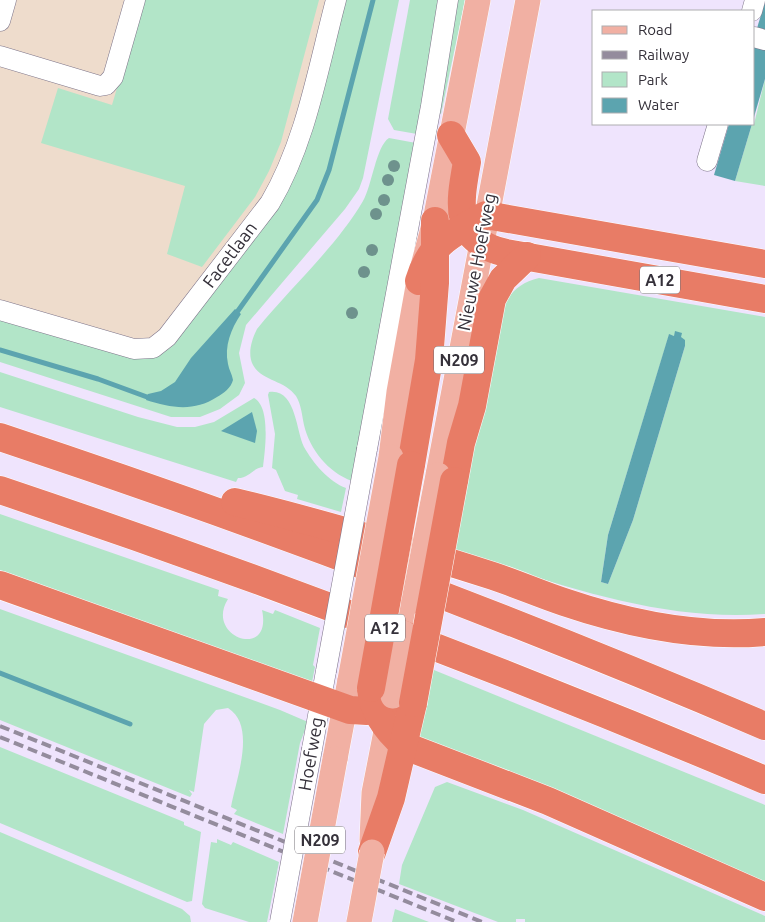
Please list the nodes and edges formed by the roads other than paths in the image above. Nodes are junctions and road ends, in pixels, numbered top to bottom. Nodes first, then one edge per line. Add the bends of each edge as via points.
1 (6, 0) edge
2 (135, 0) edge
3 (336, 0) edge
4 (448, 0) edge
5 (478, 0) edge
6 (528, 0) edge
7 (0, 20) edge
8 (0, 56) edge
9 (718, 125) edge
10 (452, 130) joint
11 (707, 161) dead end
12 (456, 168) junction
13 (434, 221) junction
14 (477, 229) junction
15 (435, 248) junction
16 (526, 256) junction
17 (765, 264) edge
18 (419, 282) junction
19 (765, 299) edge
20 (0, 310) edge
21 (0, 437) edge
22 (401, 461) junction
23 (97, 469) junction
24 (446, 478) junction
25 (0, 490) edge
26 (0, 584) edge
27 (765, 632) edge
28 (332, 704) junction
29 (386, 706) junction
30 (765, 726) edge
31 (446, 761) junction
32 (765, 780) edge
33 (394, 782) junction
34 (372, 852) joint
35 (765, 897) edge
36 (280, 922) edge
37 (305, 922) edge
38 (359, 922) edge

1 - 7 street
2 - 8 street via 113,77 106,85 100,86
3 - 20 street, Facetlaan via 302,130 279,188 161,343 153,348 134,350
4 - 28 street, Hoefweg, bridge via 326,671
5 - 10 main road, N209
6 - 14 main road, Nieuwe Hoefweg / N209 via 494,175
9 - 11 street
10 - 12 highway, N209 via 467,162
12 - 13 main road, N209
12 - 14 highway, N209 via 462,201
13 - 15 highway, N209
13 - 18 main road, N209
14 - 15 highway, N209 via 446,238
14 - 16 highway, A12 via 500,252
14 - 17 highway, A12
14 - 24 main road, Nieuwe Hoefweg / N209
15 - 18 highway, N209 via 424,265
15 - 22 highway, N209 via 428,370
16 - 19 highway, A12
16 - 24 highway, N209 via 503,279 492,299 472,406
18 - 22 main road, N209 via 399,392
21 - 23 highway
22 - 29 highway, N209, bridge
22 - 29 main road, N209, bridge via 366,596
23 - 27 highway via 309,520 633,621 701,633
23 - 30 highway via 458,601
24 - 29 highway, N209, bridge
24 - 29 main road, Nieuwe Hoefweg / N209, bridge
25 - 32 highway, A12 via 396,632
26 - 28 highway
28 - 29 highway via 362,712
28 - 36 street, Hoefweg, bridge via 312,749
28 - 37 main road, Hoefweg / N209, bridge via 335,759
29 - 31 highway
29 - 33 highway, N209
31 - 33 highway, N209
31 - 35 highway via 557,805
33 - 34 highway, N209
34 - 38 main road, N209, bridge

